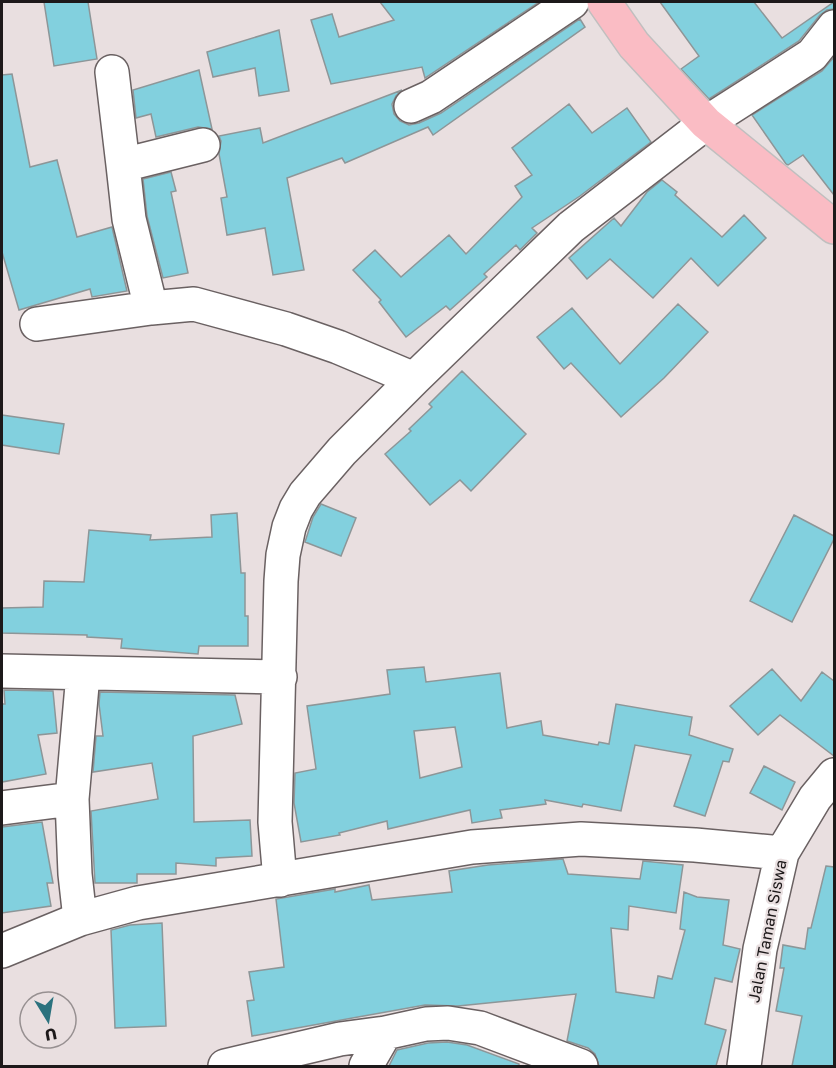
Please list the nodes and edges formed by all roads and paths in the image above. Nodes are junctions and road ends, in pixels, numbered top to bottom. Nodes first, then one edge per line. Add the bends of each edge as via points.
1 (572, 2) edge
2 (604, 2) edge
3 (834, 27) edge
4 (112, 72) dead end
5 (411, 106) dead end
6 (706, 123) junction
7 (203, 145) dead end
8 (123, 165) junction
9 (834, 227) edge
10 (151, 308) junction
11 (37, 324) dead end
12 (414, 379) junction
13 (2, 670) edge
14 (82, 674) junction
15 (280, 677) junction
16 (834, 775) edge
17 (72, 799) junction
18 (2, 808) edge
19 (782, 853) junction
20 (280, 880) junction
21 (80, 919) junction
22 (2, 951) edge
23 (385, 1033) junction
24 (567, 1064) edge
25 (225, 1066) edge
26 (366, 1066) edge
27 (744, 1066) edge

1 - 5 street via 432,97
2 - 6 highway via 634,45
3 - 6 street via 812,55
4 - 8 street
6 - 9 highway
6 - 12 street via 571,227
7 - 8 street
8 - 10 street via 129,219
10 - 11 street
10 - 12 street via 194,304 286,329
12 - 15 street via 342,451 296,509 283,555
13 - 14 street
14 - 15 street
14 - 17 street
15 - 20 street via 275,822
16 - 19 street, Jalan Taman Siswa via 815,798
17 - 18 street
17 - 21 street
19 - 20 street via 581,838 472,847
19 - 27 street, Jalan Taman Siswa via 760,949
20 - 21 street via 192,892
21 - 22 street
23 - 24 street via 426,1024 480,1028
23 - 25 street via 340,1039
23 - 26 street

